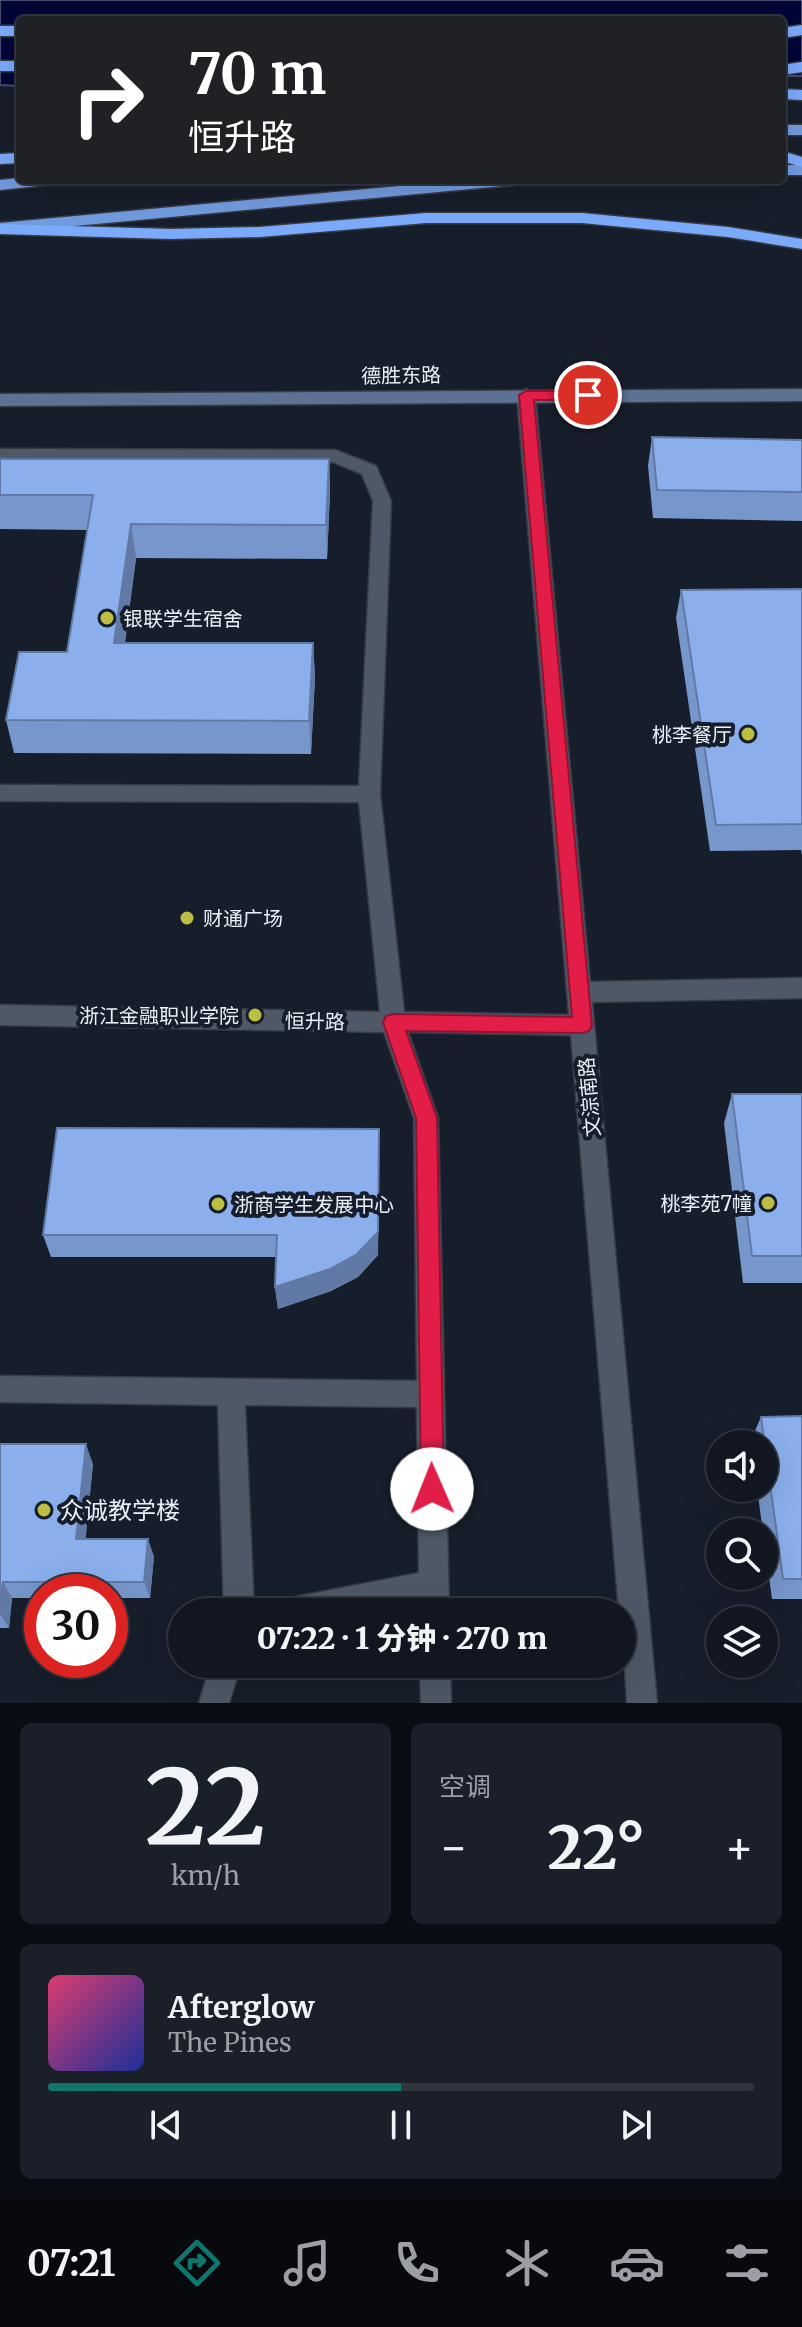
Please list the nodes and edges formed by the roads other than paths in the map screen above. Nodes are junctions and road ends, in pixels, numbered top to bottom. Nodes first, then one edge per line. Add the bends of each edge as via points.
1 (470, 184) edge
2 (0, 229) edge
3 (802, 244) edge
4 (526, 395) junction
5 (802, 395) edge
6 (0, 400) edge
7 (0, 455) edge
8 (0, 793) edge
9 (369, 794) junction
10 (802, 988) edge
11 (579, 992) junction
12 (0, 1015) edge
13 (393, 1022) junction
14 (582, 1025) junction
15 (0, 1389) edge
16 (231, 1391) junction
17 (431, 1394) junction
18 (238, 1598) edge
19 (434, 1598) edge
20 (222, 1678) edge
21 (435, 1678) edge
22 (214, 1703) edge
23 (436, 1703) edge
24 (642, 1703) edge

1 - 2 highway
2 - 3 highway via 171,234 426,218 582,218
4 - 5 main road, 德胜东路
4 - 6 main road, 德胜东路
4 - 11 street, 文淙南路
7 - 9 street via 335,456 370,470 382,501
8 - 9 street
9 - 13 street
10 - 11 street
11 - 14 street, 文淙南路
12 - 13 street, 恒升路
13 - 14 street, 恒升路
13 - 17 street via 426,1118
14 - 24 street, 文淙南路
15 - 16 street
16 - 17 street
16 - 18 street
17 - 19 street
20 - 22 street
21 - 23 street

